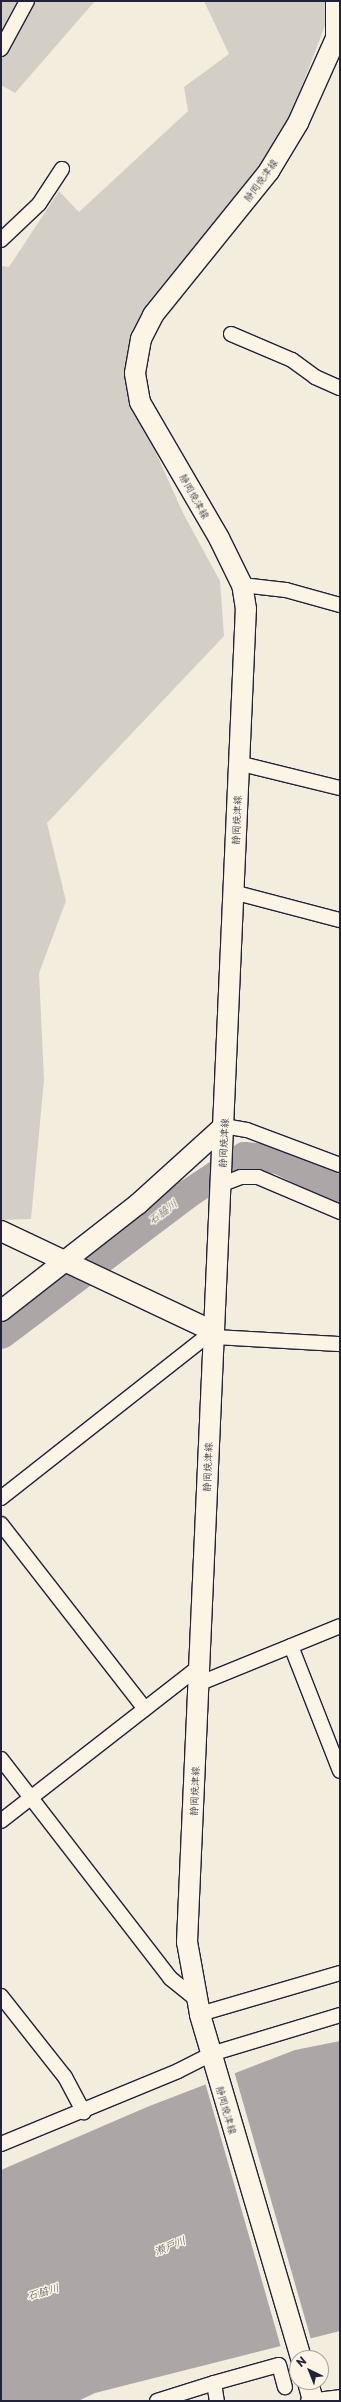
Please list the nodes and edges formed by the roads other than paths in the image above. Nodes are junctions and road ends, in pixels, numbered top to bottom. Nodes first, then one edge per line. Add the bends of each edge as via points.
1 (27, 1) edge
2 (336, 1) edge
3 (1, 49) edge
4 (62, 169) dead end
5 (1, 240) edge
6 (231, 334) dead end
7 (340, 388) edge
8 (242, 585) junction
9 (340, 605) edge
10 (238, 763) junction
11 (340, 788) edge
12 (233, 892) junction
13 (340, 920) edge
14 (224, 1126) junction
15 (340, 1165) edge
16 (221, 1183) junction
17 (340, 1212) edge
18 (1, 1231) edge
19 (69, 1263) junction
20 (1, 1311) edge
21 (213, 1334) junction
22 (340, 1344) edge
23 (1, 1498) edge
24 (1, 1524) edge
25 (340, 1626) edge
26 (291, 1646) junction
27 (198, 1676) junction
28 (144, 1709) junction
29 (1, 1759) edge
30 (340, 1771) edge
31 (31, 1797) junction
32 (1, 1821) edge
33 (340, 1973) edge
34 (1, 1996) edge
35 (198, 2007) junction
36 (340, 2015) edge
37 (213, 2059) junction
38 (84, 2112) junction
39 (1, 2144) edge
40 (299, 2350) edge
41 (214, 2383) junction
42 (285, 2387) dead end
43 (310, 2394) edge
44 (340, 2397) edge
45 (157, 2401) edge
46 (218, 2401) edge

1 - 3 street
2 - 8 main road, 静岡焼津線 via 336,38 298,122 270,171 153,315 141,339 135,373 140,402
4 - 5 street via 39,204
6 - 7 street via 292,360 315,377
8 - 9 street via 286,590
8 - 10 main road, 静岡焼津線 via 246,609
10 - 11 street
10 - 12 main road, 静岡焼津線
12 - 13 street
12 - 14 main road, 静岡焼津線
14 - 15 street via 247,1130
14 - 16 main road, 静岡焼津線
14 - 19 main road
16 - 17 street via 241,1177 258,1177
16 - 21 main road, 静岡焼津線
18 - 19 main road
19 - 20 main road
19 - 21 main road
21 - 22 street
21 - 23 street
21 - 27 main road, 静岡焼津線
24 - 28 street
25 - 26 street
26 - 27 street
26 - 30 street
27 - 28 street
27 - 35 main road, 静岡焼津線 via 187,1942
28 - 31 street
29 - 31 street
31 - 32 street
31 - 35 street via 170,1978
33 - 35 street
34 - 38 street via 65,2077
35 - 37 main road, 静岡焼津線
36 - 37 street
37 - 38 street
37 - 40 main road, 静岡焼津線
38 - 39 street
41 - 42 street via 279,2365
41 - 45 street
41 - 46 street
43 - 44 street

